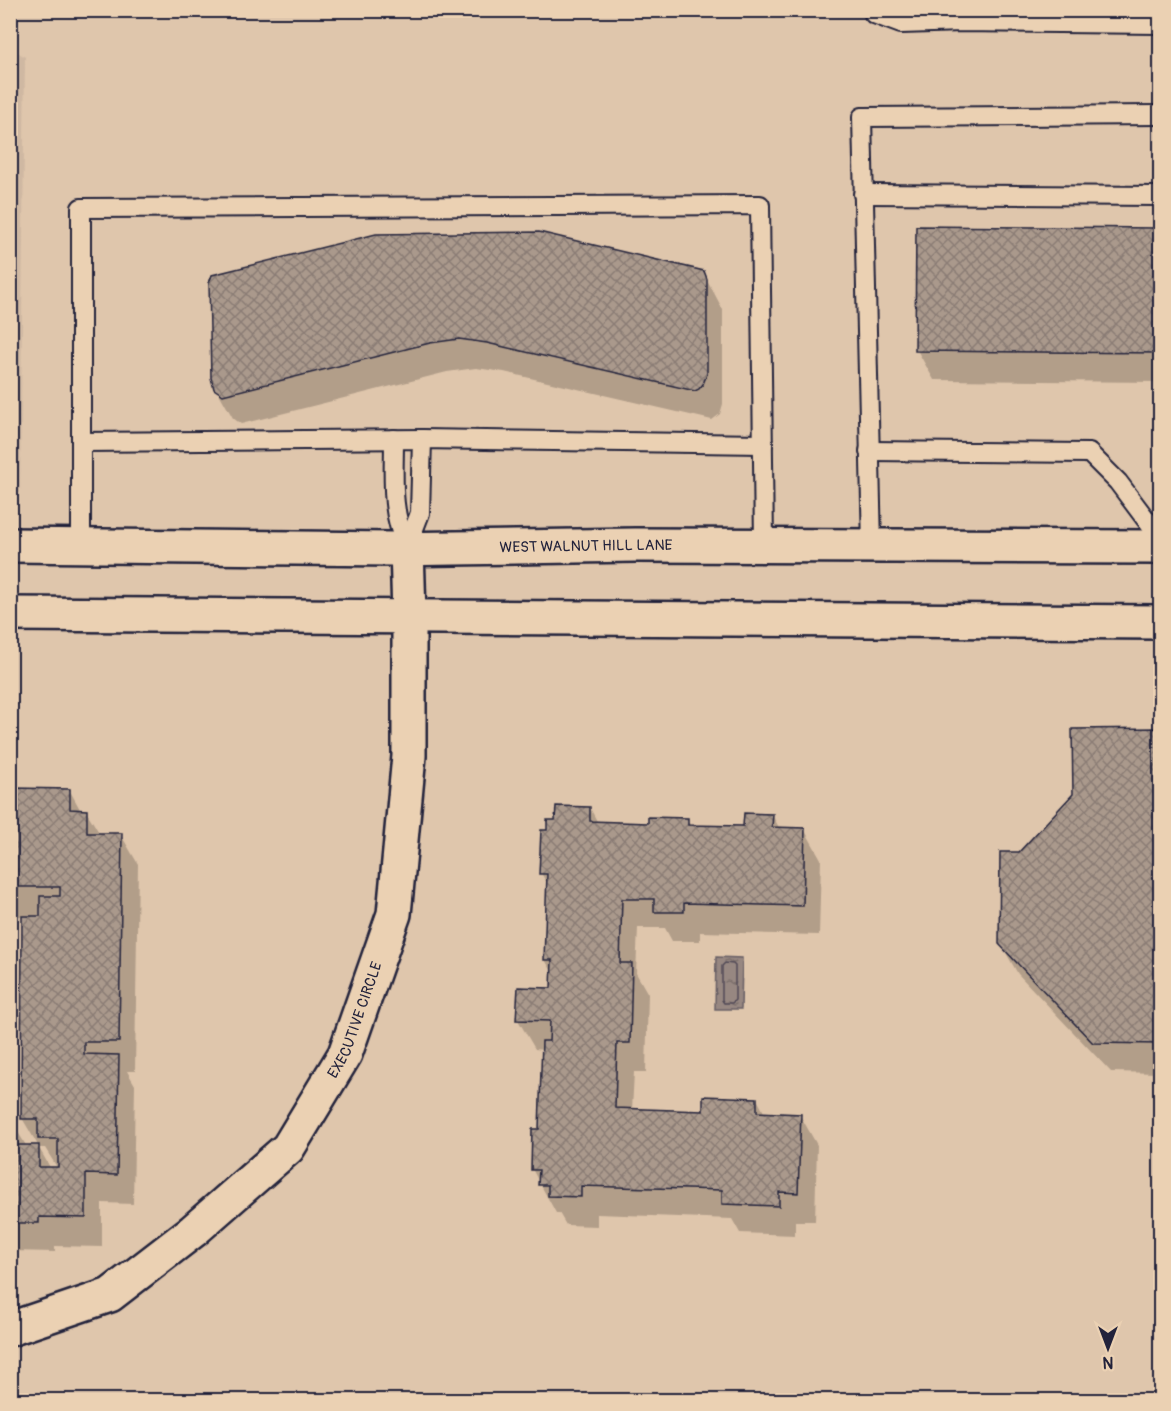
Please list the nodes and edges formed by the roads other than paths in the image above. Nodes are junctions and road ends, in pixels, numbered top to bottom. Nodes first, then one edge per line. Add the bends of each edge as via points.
1 (874, 10) edge
2 (1161, 24) edge
3 (1161, 115) edge
4 (863, 194) junction
5 (1161, 196) edge
6 (394, 439) junction
7 (422, 439) junction
8 (81, 442) junction
9 (763, 444) junction
10 (869, 451) junction
11 (1161, 538) edge
12 (10, 545) edge
13 (81, 545) junction
14 (764, 545) junction
15 (872, 546) junction
16 (407, 547) junction
17 (1161, 547) edge
18 (10, 614) edge
19 (409, 616) junction
20 (1161, 622) edge
21 (10, 1329) edge

1 - 2 lane via 874,14 901,24
3 - 4 lane via 862,117
4 - 5 lane
4 - 10 lane
6 - 7 lane
6 - 8 lane
6 - 16 lane via 394,512
7 - 9 lane
7 - 16 lane via 420,513
8 - 9 lane via 81,208 760,205
8 - 13 lane
9 - 14 lane
10 - 11 lane via 1089,453 1118,482
10 - 15 lane
12 - 13 main road, WEST WALNUT HILL LANE
13 - 16 main road, WEST WALNUT HILL LANE
14 - 15 main road, WEST WALNUT HILL LANE
14 - 16 main road, WEST WALNUT HILL LANE
15 - 17 main road, WEST WALNUT HILL LANE
16 - 19 main road, EXECUTIVE CIRCLE
18 - 19 main road
19 - 20 main road
19 - 21 main road, EXECUTIVE CIRCLE via 409,756 394,914 345,1054 288,1148 193,1231 110,1295

